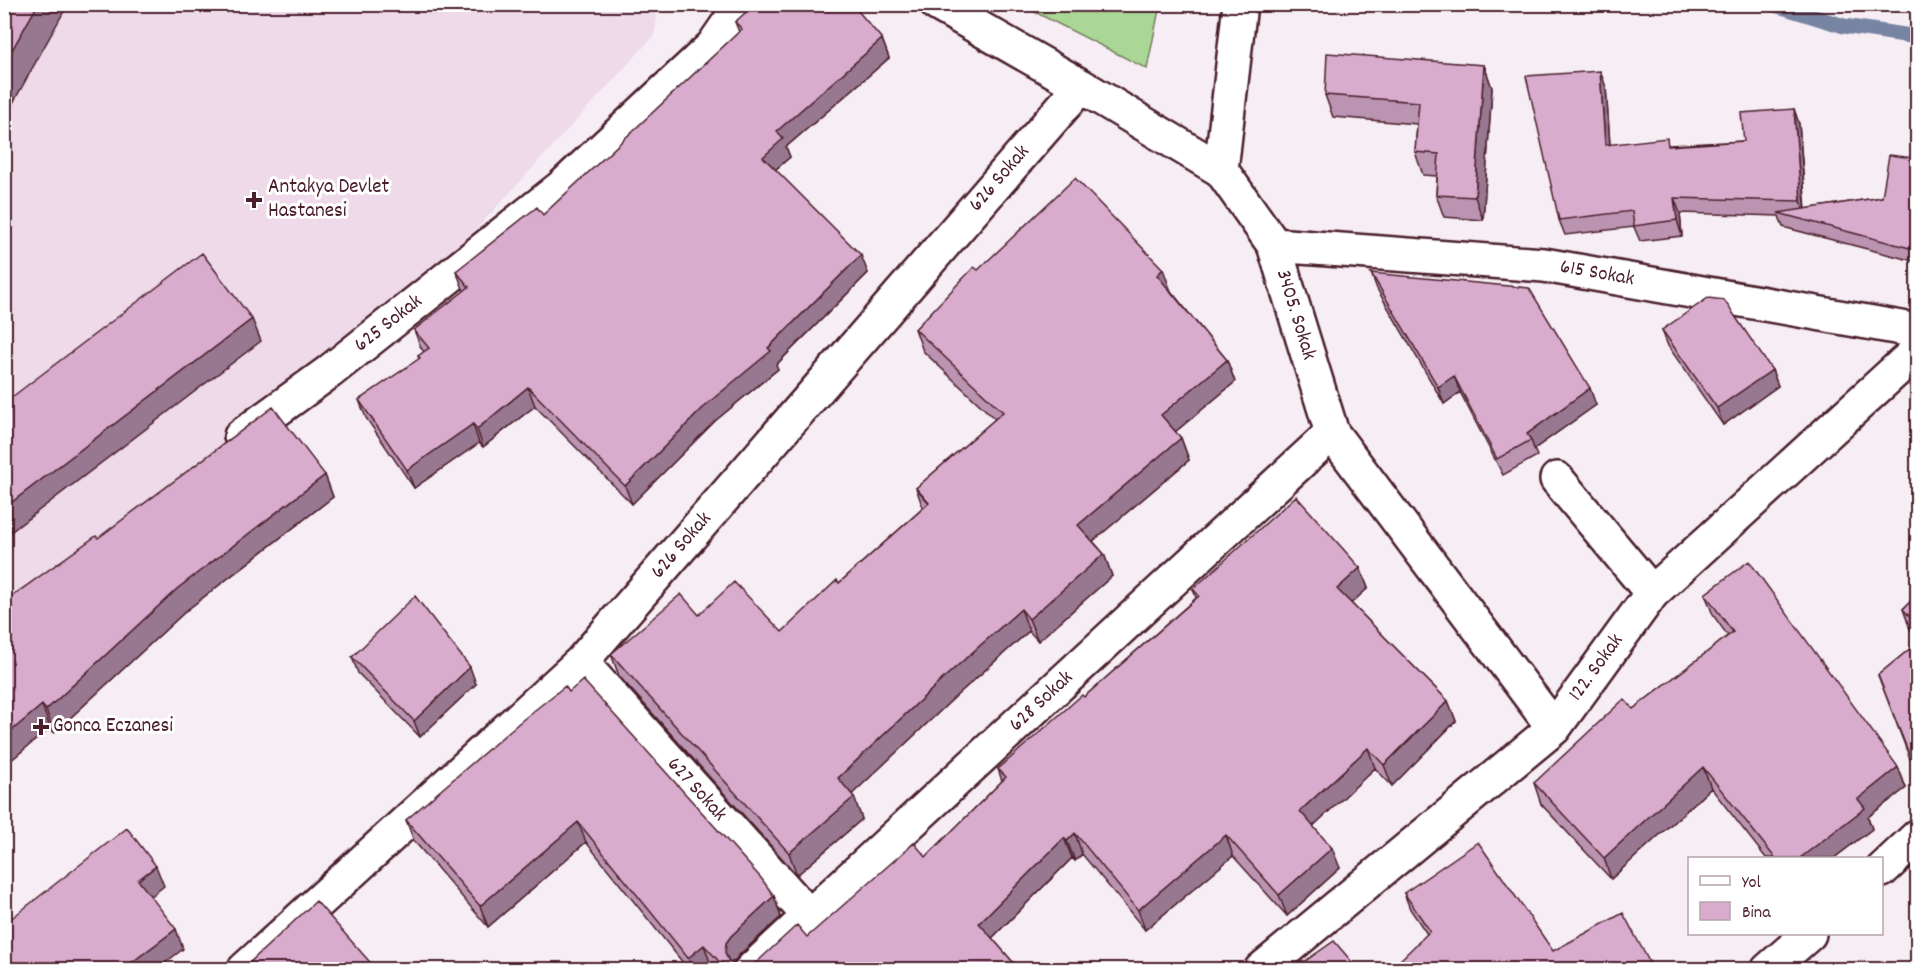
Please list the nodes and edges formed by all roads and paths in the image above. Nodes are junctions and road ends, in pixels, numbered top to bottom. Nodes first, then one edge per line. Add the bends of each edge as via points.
1 (742, 4) edge
2 (938, 4) edge
3 (1240, 4) edge
4 (1081, 86) junction
5 (1221, 171) junction
6 (1274, 245) junction
7 (1917, 331) edge
8 (1917, 350) edge
9 (1332, 433) junction
10 (215, 455) edge
11 (1557, 479) dead end
12 (1652, 593) junction
13 (581, 662) junction
14 (1554, 728) junction
15 (1917, 836) edge
16 (1883, 868) edge
17 (810, 917) junction
18 (1807, 935) edge
19 (244, 969) edge
20 (752, 969) edge
21 (1261, 969) edge
22 (1768, 969) edge

1 - 10 street, 625 Sokak via 713,46 563,186 329,372
2 - 4 street, 3405. Sokak
3 - 5 street
4 - 5 street, 3405. Sokak
4 - 13 street, 626 Sokak
5 - 6 street, 3405. Sokak
6 - 7 street, 615 Sokak via 1544,265
6 - 9 street, 3405. Sokak
8 - 12 street, 122. Sokak
9 - 14 street, 3405. Sokak
9 - 17 street, 628 Sokak
11 - 12 street
12 - 14 street, 122. Sokak
13 - 17 street, 627 Sokak
13 - 19 street, 626 Sokak
14 - 21 street, 122. Sokak
15 - 16 street
17 - 20 street, 628 Sokak
18 - 22 street

